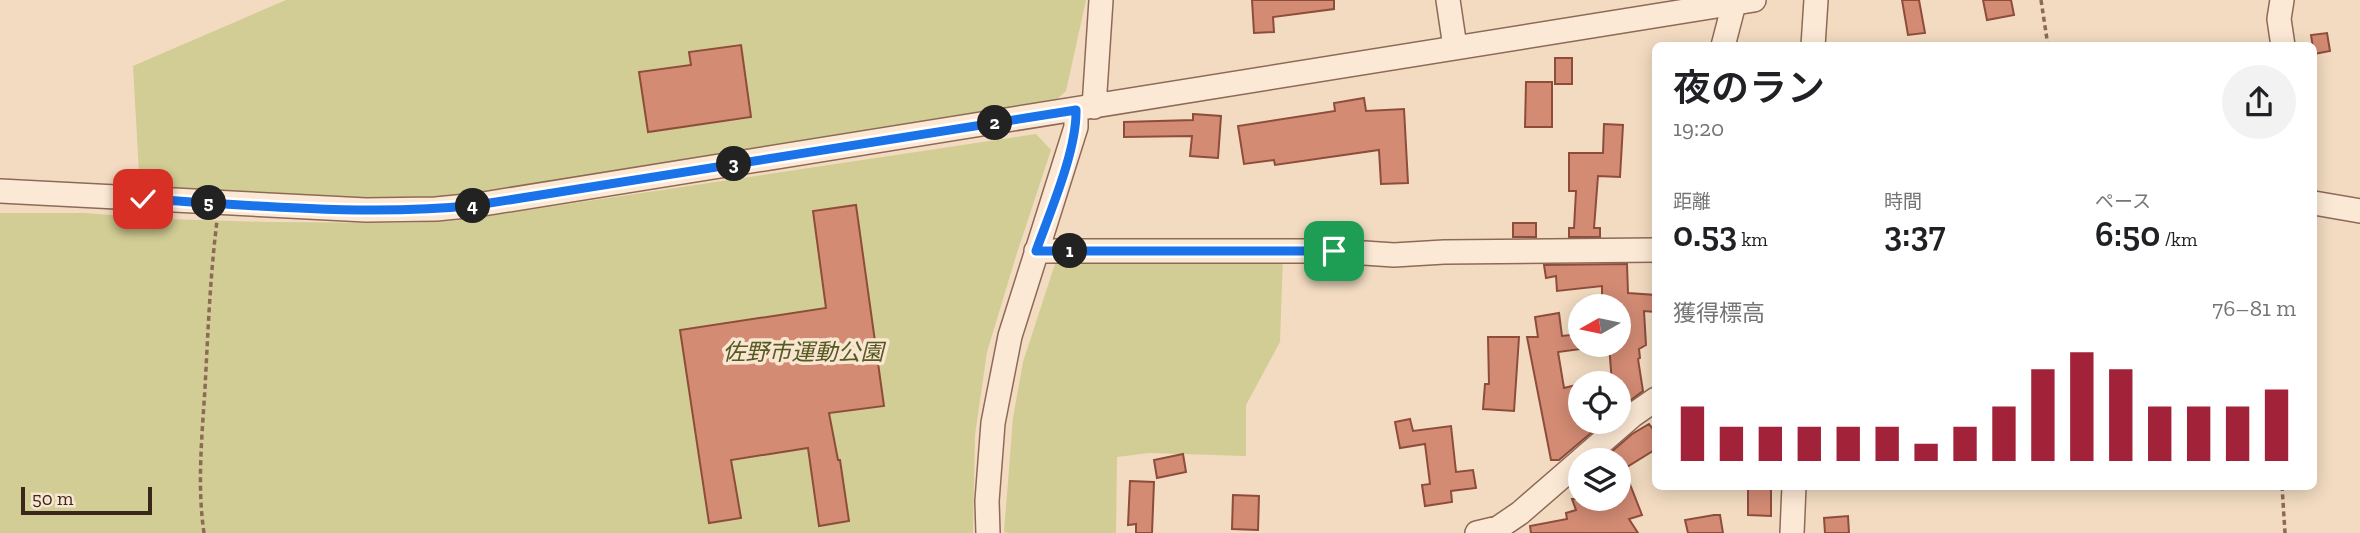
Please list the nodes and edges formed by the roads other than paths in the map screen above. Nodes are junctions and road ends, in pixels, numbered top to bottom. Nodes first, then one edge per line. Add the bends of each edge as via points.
1 (1101, 0) edge
2 (1448, 0) edge
3 (1816, 0) edge
4 (2282, 0) edge
5 (1742, 1) edge
6 (1724, 42) edge
7 (1813, 42) edge
8 (2282, 42) edge
9 (1455, 47) junction
10 (1085, 108) junction
11 (0, 191) edge
12 (2317, 204) edge
13 (2360, 211) edge
14 (1652, 250) edge
15 (1036, 251) junction
16 (1652, 402) edge
17 (1596, 448) edge
18 (1568, 472) edge
19 (1794, 490) edge
20 (988, 533) edge
21 (1477, 533) edge
22 (1792, 533) edge

1 - 10 street
2 - 9 street
3 - 7 street
4 - 8 street
5 - 6 street via 1727,24
5 - 9 street
9 - 10 street
10 - 11 street via 436,209
10 - 15 street
12 - 13 street
14 - 15 street via 1394,255
15 - 20 street via 1010,336 997,401 989,465
16 - 17 street
18 - 21 street via 1498,528
19 - 22 street

